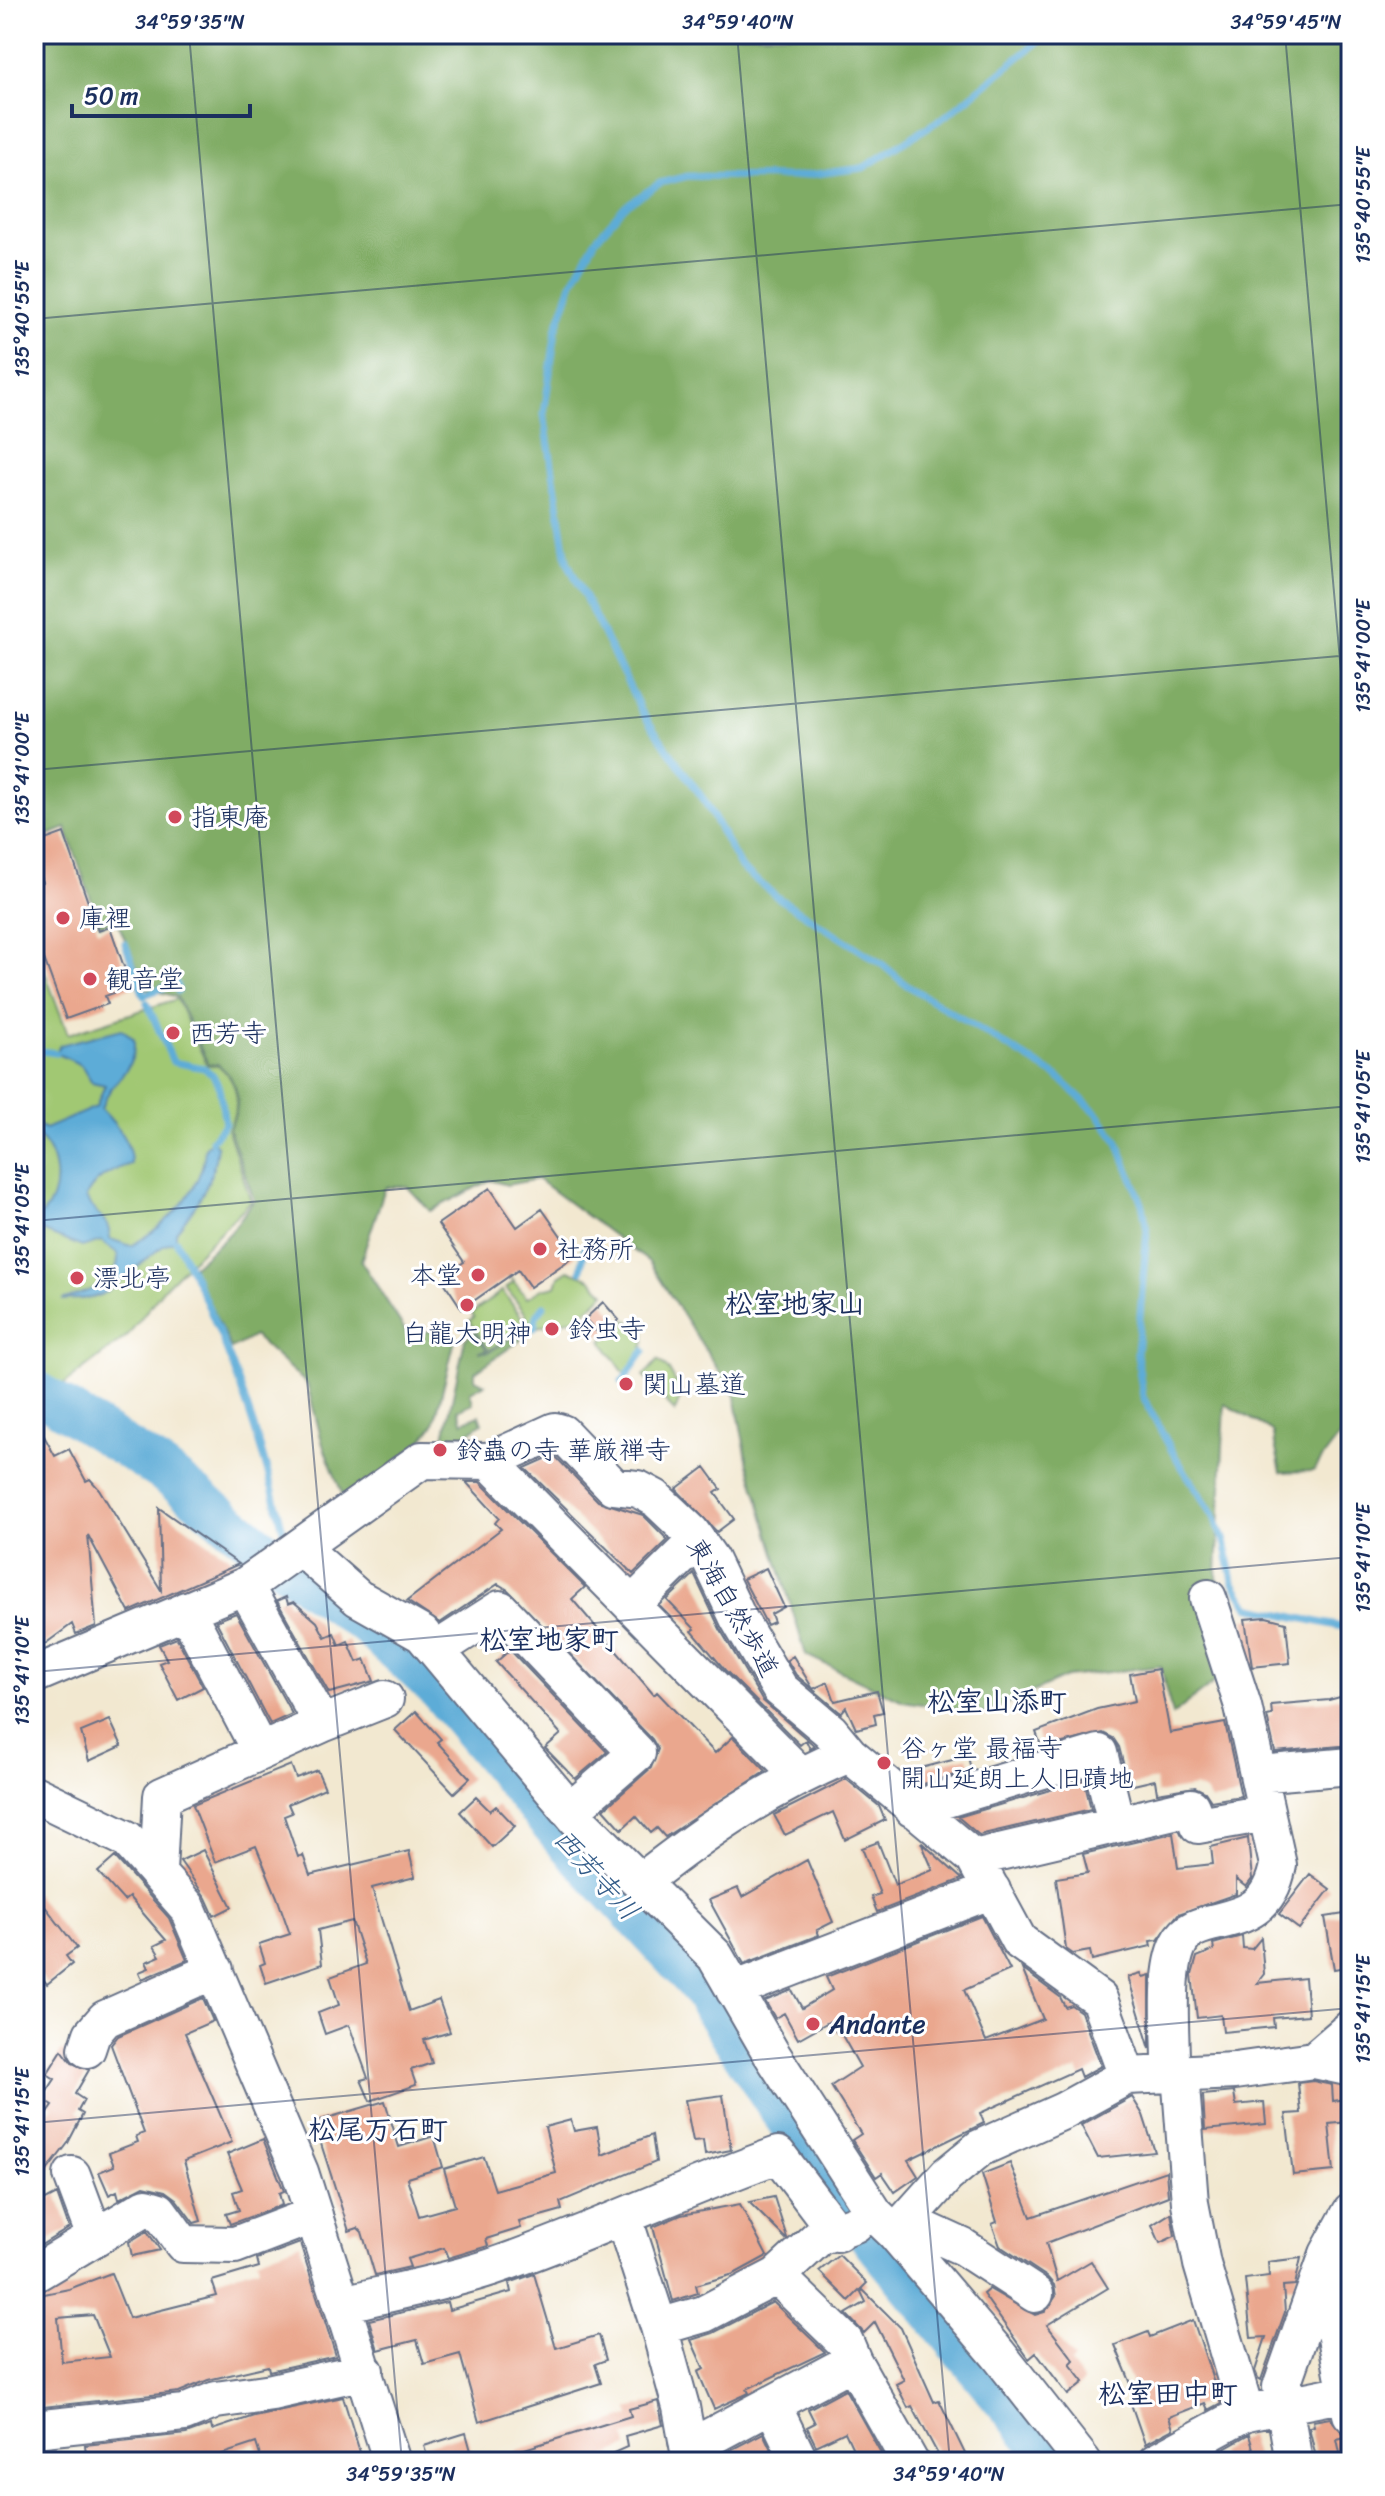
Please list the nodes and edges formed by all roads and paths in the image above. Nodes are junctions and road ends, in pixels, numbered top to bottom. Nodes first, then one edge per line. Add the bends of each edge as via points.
1 (489, 1461) junction
2 (696, 1542) junction
3 (300, 1547) junction
4 (245, 1586) junction
5 (1208, 1598) dead end
6 (633, 1604) junction
7 (186, 1610) junction
8 (436, 1650) junction
9 (34, 1675) edge
10 (385, 1699) dead end
11 (322, 1724) junction
12 (260, 1751) junction
13 (849, 1754) junction
14 (1351, 1766) edge
15 (1258, 1774) junction
16 (800, 1775) junction
17 (34, 1794) edge
18 (913, 1809) junction
19 (570, 1811) junction
20 (1266, 1813) junction
21 (1116, 1823) junction
22 (974, 1858) junction
23 (158, 1871) junction
24 (642, 1881) junction
25 (992, 1890) junction
26 (215, 1970) junction
27 (734, 1990) junction
28 (1351, 2028) edge
29 (87, 2049) dead end
30 (1314, 2060) junction
31 (1351, 2068) edge
32 (1176, 2073) junction
33 (1127, 2076) junction
34 (72, 2175) dead end
35 (1351, 2212) edge
36 (314, 2215) junction
37 (624, 2219) junction
38 (892, 2223) junction
39 (837, 2233) junction
40 (95, 2237) junction
41 (1340, 2251) edge
42 (34, 2274) edge
43 (777, 2276) junction
44 (1035, 2294) dead end
45 (343, 2304) junction
46 (659, 2327) junction
47 (853, 2361) junction
48 (365, 2371) junction
49 (772, 2404) junction
50 (1283, 2408) junction
51 (1349, 2408) edge
52 (1246, 2413) junction
53 (34, 2429) edge
54 (683, 2455) edge
55 (392, 2462) edge
56 (800, 2462) edge
57 (910, 2462) edge
58 (1083, 2462) edge
59 (1156, 2462) edge
60 (1294, 2462) edge

1 - 2 street, 東海自然歩道 via 548,1432 562,1433 613,1486 655,1498
1 - 3 street via 422,1460
1 - 6 street
2 - 6 street
2 - 13 street, 東海自然歩道 via 780,1689
3 - 4 street
3 - 8 street via 358,1598 422,1634
4 - 7 street
4 - 11 street
5 - 15 street via 1243,1706
6 - 16 street
7 - 9 street
7 - 12 street
8 - 19 street
8 - 19 street via 500,1609 637,1753
10 - 11 street
11 - 12 street
12 - 23 street via 162,1796
13 - 16 street
13 - 18 street, 東海自然歩道
14 - 15 street
15 - 20 street
16 - 24 street via 719,1821
17 - 23 street via 127,1839
18 - 21 street via 1099,1753
18 - 22 street, 東海自然歩道
19 - 24 street
20 - 21 street via 1198,1825 1191,1807
20 - 32 street via 1278,1865 1266,1898 1243,1917 1199,1926 1180,1940 1173,1960
21 - 22 street
22 - 25 street
23 - 26 street via 187,1907
24 - 27 street via 715,1956
25 - 27 street
25 - 33 street via 1019,1941 1099,1999
26 - 29 street via 105,2019
26 - 36 street
27 - 38 street
28 - 30 street
30 - 31 street
30 - 32 street
32 - 33 street
32 - 52 street via 1202,2264
33 - 38 street via 980,2148
34 - 40 street
35 - 41 street
36 - 40 street via 235,2245 183,2244 159,2211 146,2207
36 - 45 street
37 - 39 street via 778,2155
37 - 45 street via 488,2268
37 - 46 street
38 - 39 street
38 - 44 street via 963,2247
38 - 58 street
39 - 43 street via 819,2237
40 - 42 street
41 - 50 street via 1281,2387
41 - 51 street via 1330,2307
43 - 46 street via 704,2314
43 - 47 street via 845,2342
45 - 48 street
46 - 54 street
47 - 49 street
47 - 57 street
48 - 53 street via 216,2400 184,2413
48 - 55 street
49 - 54 street
49 - 56 street
50 - 51 street
50 - 52 street
50 - 60 street
52 - 59 street

